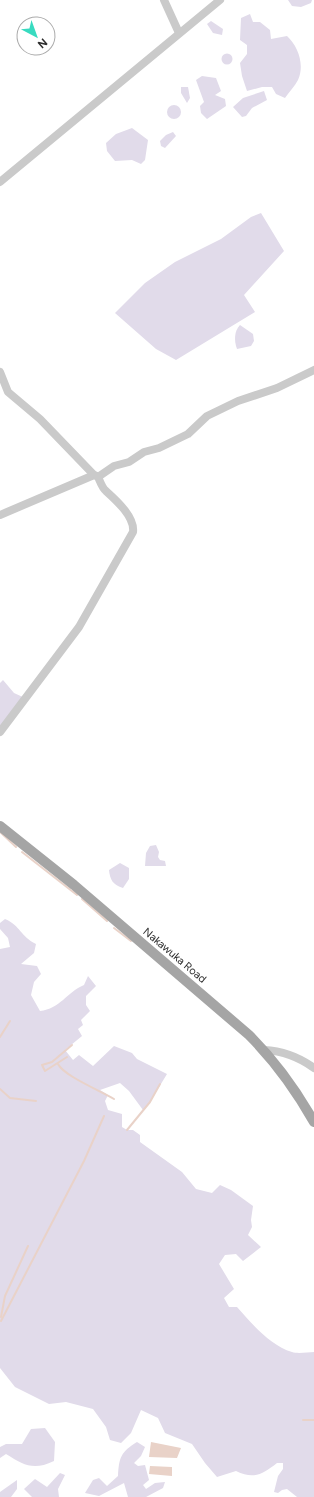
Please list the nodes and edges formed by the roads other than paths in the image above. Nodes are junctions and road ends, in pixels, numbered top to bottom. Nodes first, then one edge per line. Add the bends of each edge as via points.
1 (164, 0) edge
2 (220, 0) edge
3 (179, 33) junction
4 (0, 182) edge
5 (314, 370) edge
6 (0, 372) edge
7 (96, 476) junction
8 (0, 515) edge
9 (0, 732) edge
10 (0, 826) edge
11 (264, 1050) junction
12 (314, 1068) edge
13 (314, 1122) edge

1 - 3 street
2 - 3 street
3 - 4 street
5 - 7 street via 207,416 188,434
6 - 7 street via 8,392 40,418
7 - 8 street
7 - 9 street via 130,519 134,526 133,532 80,627
10 - 11 main road, Nakawuka Road via 74,885 228,1016
11 - 12 street via 277,1050
11 - 13 main road, Nakawuka Road via 292,1086

